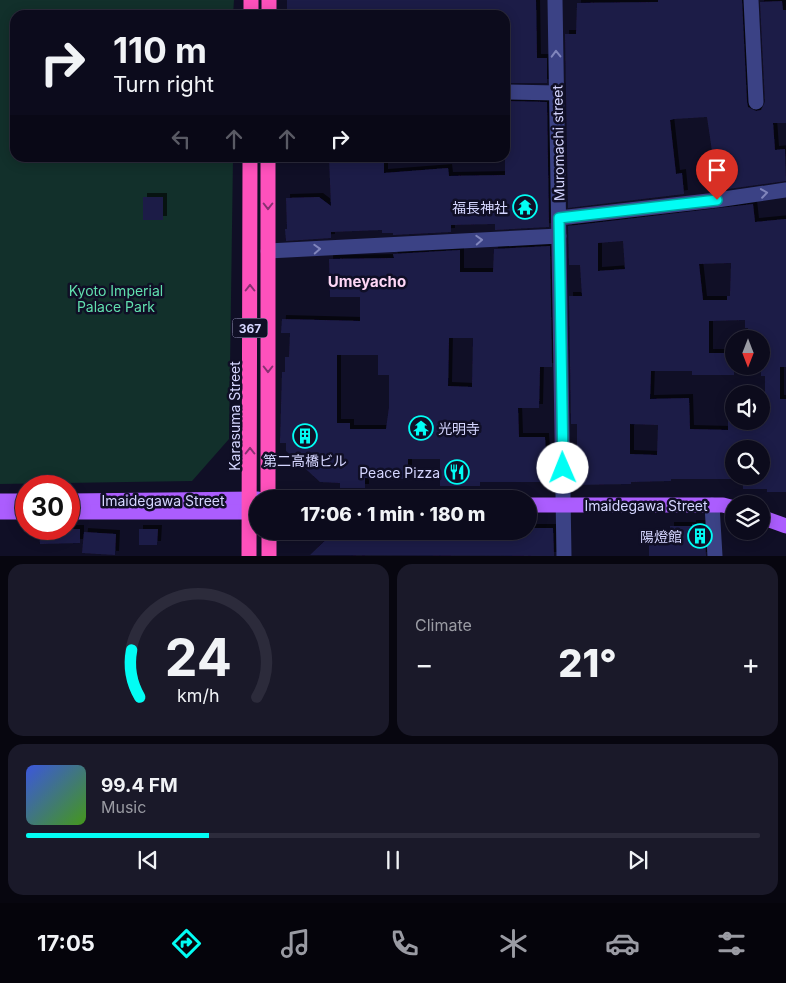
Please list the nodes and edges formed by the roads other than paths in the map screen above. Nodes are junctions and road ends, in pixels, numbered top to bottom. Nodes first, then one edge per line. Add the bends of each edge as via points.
1 (555, 0) edge
2 (751, 0) edge
3 (510, 92) edge
4 (556, 93) junction
5 (756, 102) dead end
6 (250, 162) edge
7 (268, 162) edge
8 (786, 190) edge
9 (559, 218) junction
10 (559, 236) junction
11 (268, 251) junction
12 (253, 490) edge
13 (268, 490) edge
14 (80, 500) edge
15 (0, 501) edge
16 (15, 501) edge
17 (537, 505) edge
18 (563, 505) junction
19 (712, 505) junction
20 (249, 506) edge
21 (249, 506) edge
22 (725, 506) edge
23 (0, 512) edge
24 (15, 512) edge
25 (80, 512) edge
26 (770, 520) edge
27 (786, 526) edge
28 (250, 540) edge
29 (269, 540) edge
30 (249, 556) edge
31 (269, 556) edge
32 (564, 556) edge
33 (715, 556) edge

4 -> 1 street, Muromachi street
2 - 5 street
3 - 4 street
4 - 9 street, Muromachi street
12 -> 6 highway, Karasuma Street / 367
7 -> 11 highway, 367
9 -> 8 street
9 - 10 street, Muromachi street
11 -> 10 street
10 - 18 street, Muromachi street
11 -> 13 highway, 367
14 - 20 main road, Imaidegawa Street
15 - 16 main road
17 - 18 main road, Imaidegawa Street
18 - 19 main road, Imaidegawa Street
18 - 32 street, Muromachi street
19 - 22 main road, Imaidegawa Street
19 - 33 street
21 - 25 main road, Imaidegawa Street
23 - 24 main road
26 - 27 main road
28 - 30 highway, Karasuma Street / 367
29 - 31 highway

